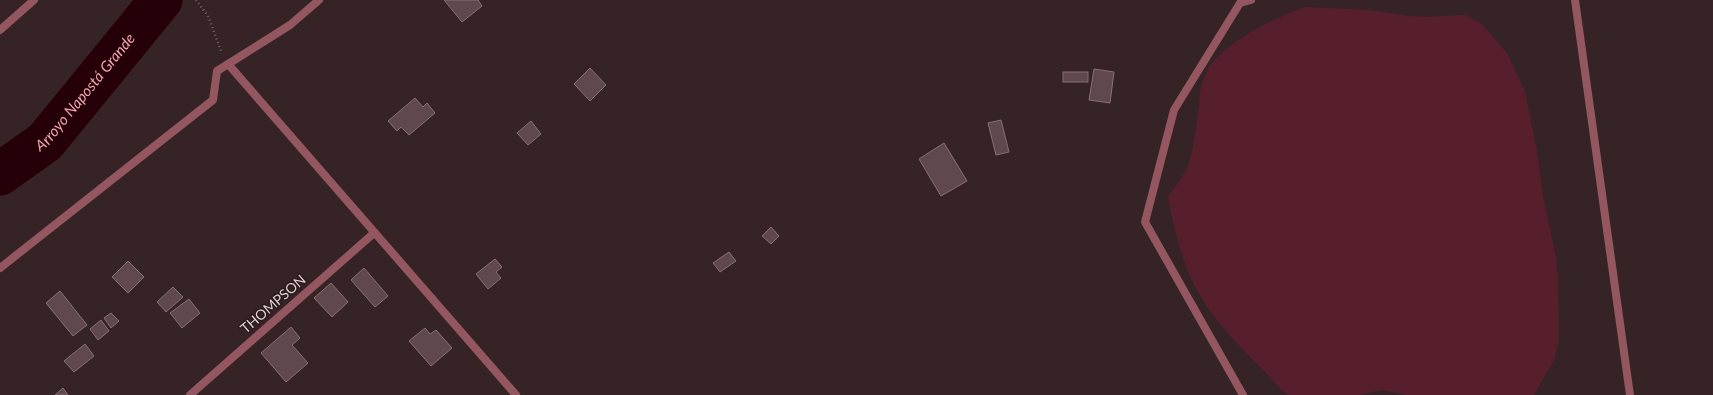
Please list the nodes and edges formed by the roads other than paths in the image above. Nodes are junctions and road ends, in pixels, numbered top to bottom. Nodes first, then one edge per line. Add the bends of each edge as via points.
1 (34, 0) edge
2 (319, 0) edge
3 (1251, 0) edge
4 (1575, 0) edge
5 (0, 30) edge
6 (228, 64) junction
7 (374, 233) junction
8 (0, 268) edge
9 (190, 395) edge
10 (516, 395) edge
11 (1243, 395) edge
12 (1630, 395) edge

1 - 5 street
2 - 6 street via 290,25
3 - 11 street via 1240,3 1174,110 1146,222
4 - 12 street
6 - 7 street
6 - 8 street via 216,71 213,100
7 - 9 street, THOMPSON
7 - 10 street

